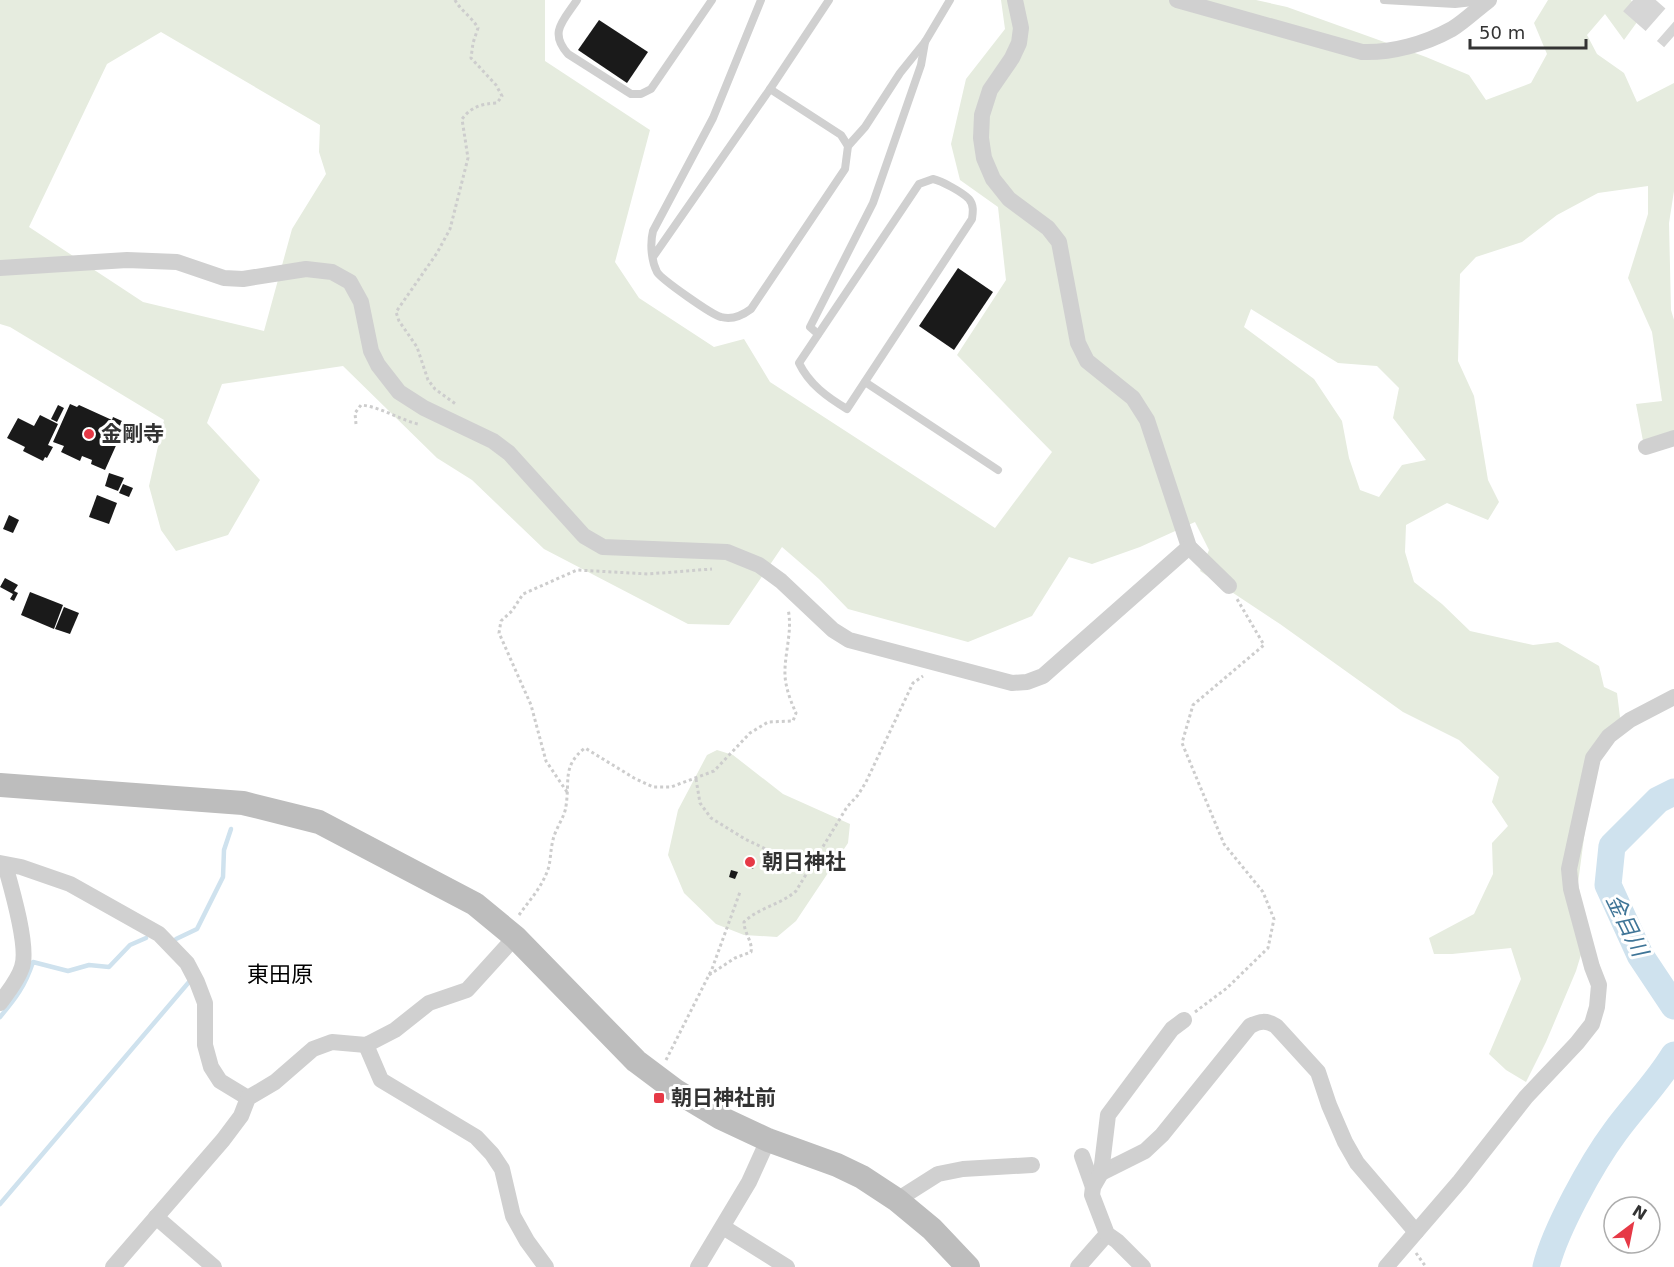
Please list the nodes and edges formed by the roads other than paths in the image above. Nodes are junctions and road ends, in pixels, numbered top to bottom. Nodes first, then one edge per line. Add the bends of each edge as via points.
1 (577, 0) edge
2 (712, 0) edge
3 (761, 0) edge
4 (830, 0) edge
5 (950, 0) edge
6 (1015, 0) edge
7 (1177, 0) edge
8 (1384, 0) edge
9 (1489, 0) edge
10 (1427, 2) edge
11 (925, 42) junction
12 (770, 89) junction
13 (848, 146) junction
14 (653, 257) junction
15 (0, 268) edge
16 (818, 334) junction
17 (865, 382) junction
18 (1674, 438) edge
19 (1646, 447) dead end
20 (998, 471) dead end
21 (1189, 547) junction
22 (1228, 586) road end
23 (1674, 697) edge
24 (0, 785) edge
25 (2, 864) edge
26 (511, 934) junction
27 (0, 1003) edge
28 (1184, 1020) road end
29 (366, 1045) junction
30 (248, 1098) junction
31 (768, 1140) junction
32 (1082, 1156) dead end
33 (1032, 1166) dead end
34 (1097, 1180) junction
35 (897, 1200) junction
36 (156, 1217) junction
37 (723, 1227) junction
38 (1416, 1232) junction
39 (1107, 1234) junction
40 (113, 1267) edge
41 (214, 1267) edge
42 (546, 1267) edge
43 (698, 1267) edge
44 (787, 1267) edge
45 (968, 1267) edge
46 (1078, 1267) edge
47 (1143, 1267) edge
48 (1386, 1267) edge

1 - 2 lane via 558,28 561,46 631,94 651,89
3 - 14 lane via 713,118 653,231
4 - 12 lane
5 - 11 lane
6 - 21 street via 1021,28 1019,43 990,90 982,115 984,158 993,179 1009,199 1048,228 1059,242 1078,344 1087,361 1133,398 1147,420
7 - 9 street via 1362,52 1384,52 1452,29
8 - 10 lane
9 - 10 lane
11 - 13 lane
11 - 16 lane via 921,65 873,203 810,327
12 - 13 lane via 841,135
12 - 14 lane
13 - 14 lane via 845,169 751,309 742,316 720,317 670,285 657,273
15 - 21 street via 127,260 177,262 224,278 243,279 306,269 332,272 350,282 361,302 371,351 399,392 509,453 584,536 603,547 728,552 759,565 849,640 1012,683 1043,676
16 - 17 lane via 799,363 824,395 847,409
16 - 17 lane via 919,184 940,180 969,200 974,209 972,219
17 - 20 lane
18 - 19 street
21 - 22 street
23 - 38 street via 1630,720 1609,736 1593,758 1569,869 1571,889 1599,985 1592,1024
24 - 26 street via 243,803 319,822 475,904
25 - 27 street via 15,899 23,965
25 - 30 street via 70,884 159,933 187,963 197,982 205,1003 205,1045 211,1067 220,1082
26 - 29 street via 467,990 429,1004 395,1030
26 - 31 street via 657,1078 721,1118
28 - 34 street via 1172,1029 1108,1115
29 - 30 street via 332,1041 313,1049 275,1082
29 - 42 street via 381,1080 476,1137 492,1154 502,1169 513,1216
30 - 36 street via 224,1140
31 - 35 street via 837,1165
31 - 37 street
32 - 34 street
33 - 35 street via 938,1174
34 - 38 street via 1145,1151 1250,1026 1269,1022 1318,1072 1357,1163
34 - 39 street via 1092,1195
35 - 45 street
36 - 40 street
36 - 41 street
37 - 43 street
37 - 44 street
38 - 48 street
39 - 46 street
39 - 47 street

